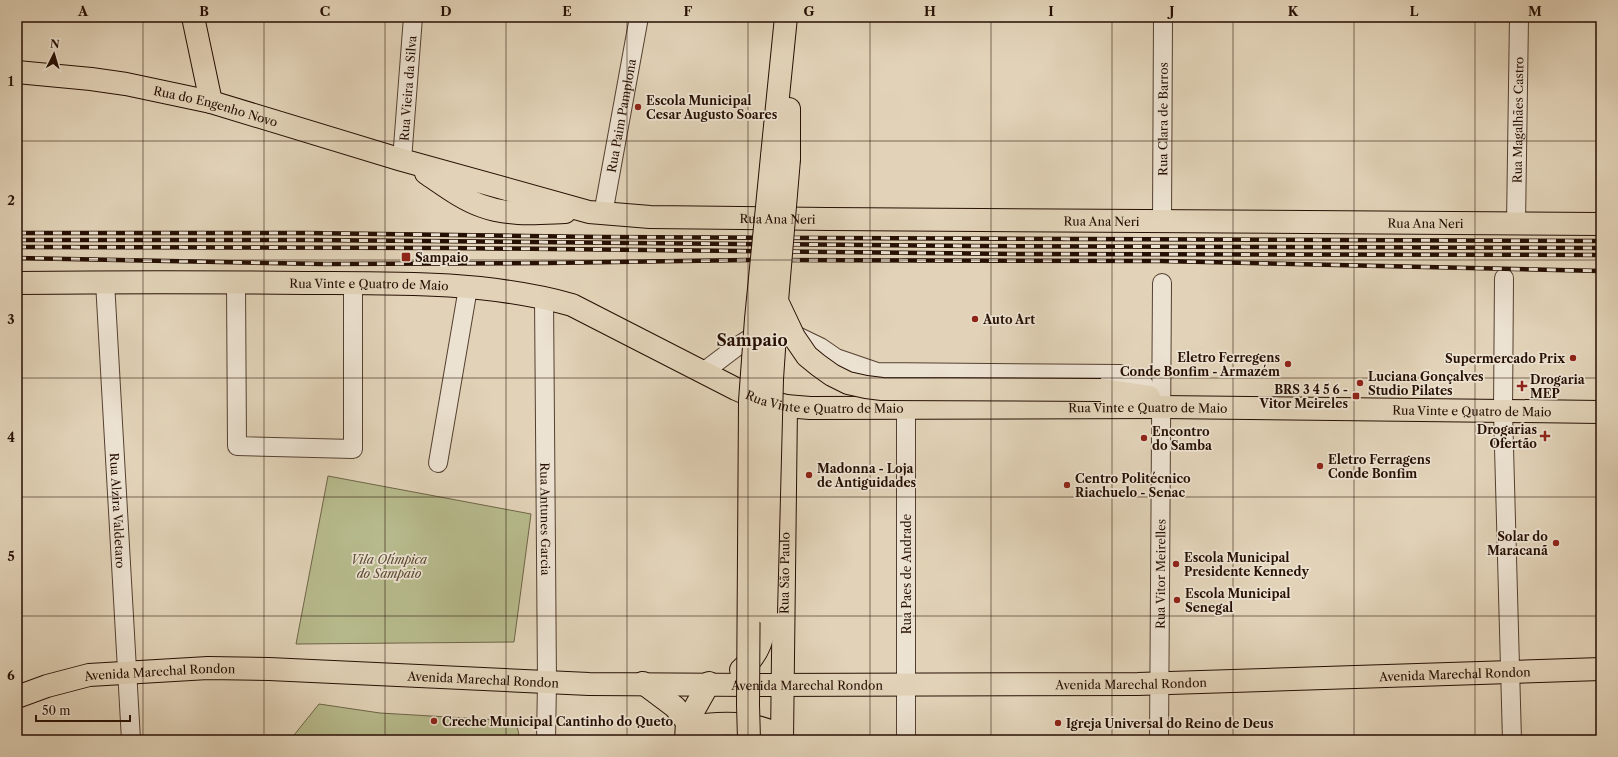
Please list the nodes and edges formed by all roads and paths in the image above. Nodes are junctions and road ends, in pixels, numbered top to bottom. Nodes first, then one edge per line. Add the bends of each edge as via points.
1 (193, 17) edge
2 (413, 17) edge
3 (639, 17) edge
4 (786, 17) edge
5 (1163, 17) edge
6 (1519, 17) edge
7 (17, 72) edge
8 (211, 102) junction
9 (780, 157) junction
10 (406, 161) junction
11 (596, 213) junction
12 (1162, 221) junction
13 (1516, 224) junction
14 (1601, 224) edge
15 (1504, 278) dead end
16 (105, 282) junction
17 (236, 282) junction
18 (17, 283) edge
19 (353, 283) junction
20 (1162, 283) dead end
21 (468, 288) junction
22 (544, 297) junction
23 (777, 301) junction
24 (702, 373) junction
25 (1156, 402) junction
26 (786, 406) junction
27 (906, 408) junction
28 (1503, 411) junction
29 (1601, 412) edge
30 (438, 463) dead end
31 (1601, 669) edge
32 (128, 672) junction
33 (1509, 672) junction
34 (547, 682) junction
35 (643, 683) junction
36 (713, 684) junction
37 (784, 684) junction
38 (907, 684) junction
39 (1160, 684) junction
40 (17, 697) edge
41 (687, 730) edge
42 (782, 738) edge
43 (132, 740) edge
44 (546, 740) edge
45 (749, 740) edge
46 (906, 740) edge
47 (1159, 740) edge
48 (1512, 740) edge

1 - 8 main road
2 - 10 street, Rua Vieira da Silva
3 - 11 street, Rua Paim Pamplona
4 - 9 main road via 783,52 788,100
5 - 12 street, Rua Clara de Barros
6 - 13 street, Rua Magalhães Castro
7 - 8 main road, Rua do Engenho Novo via 119,83
8 - 10 main road, Rua do Engenho Novo
9 - 23 main road, bridge
9 - 45 main road, bridge via 753,349 750,416
10 - 11 main road, Rua do Engenho Novo via 456,193 483,206 521,214
11 - 12 main road, Rua Ana Neri via 650,217
12 - 13 main road, Rua Ana Neri
13 - 14 main road, Rua Ana Neri
15 - 28 street
16 - 17 main road, Rua Vinte e Quatro de Maio
16 - 18 main road, Rua Vinte e Quatro de Maio
16 - 32 street, Rua Alzira Valdetaro
17 - 19 main road, Rua Vinte e Quatro de Maio
17 - 19 street via 237,446 353,450
19 - 21 main road, Rua Vinte e Quatro de Maio
20 - 25 street, Rua Vitor Meirelles
21 - 22 main road, Rua Vinte e Quatro de Maio
21 - 30 street
22 - 24 main road, Rua Vinte e Quatro de Maio via 572,306
22 - 34 street, Rua Antunes Garcia
23 - 25 main road, bridge via 806,356 848,383 888,389 1101,390
23 - 36 main road, bridge via 764,634 753,658 734,676
24 - 25 street, Rua Vinte e Quatro de Maio via 760,332 783,330 820,347 836,358 876,372 1120,374 1143,383
24 - 26 main road, Rua Vinte e Quatro de Maio via 736,390
25 - 27 main road, Rua Vinte e Quatro de Maio
25 - 28 main road, Rua Vinte e Quatro de Maio
25 - 39 street, Rua Vitor Meirelles
26 - 27 main road, Rua Vinte e Quatro de Maio
26 - 37 main road, Rua São Paulo
27 - 38 street, Rua Paes de Andrade
28 - 29 main road, Rua Vinte e Quatro de Maio
28 - 33 street
31 - 33 main road, Avenida Marechal Rondon
32 - 34 main road, Avenida Marechal Rondon via 208,668 269,669
32 - 40 main road, Avenida Marechal Rondon via 89,675
32 - 43 street, Rua Alzira Valdetaro
33 - 39 main road, Avenida Marechal Rondon
33 - 48 street
34 - 35 main road, Avenida Marechal Rondon
34 - 44 street, Rua Antunes Garcia
35 - 36 main road, Avenida Marechal Rondon
35 - 41 main road via 675,707
36 - 37 main road, Avenida Marechal Rondon
36 - 41 main road
37 - 38 main road, Avenida Marechal Rondon
37 - 42 main road, Rua São Paulo
38 - 39 main road, Avenida Marechal Rondon
38 - 46 street, Rua Paes de Andrade
39 - 47 street, Rua Vitor Meirelles
41 - 42 main road via 715,724 744,725 772,730

